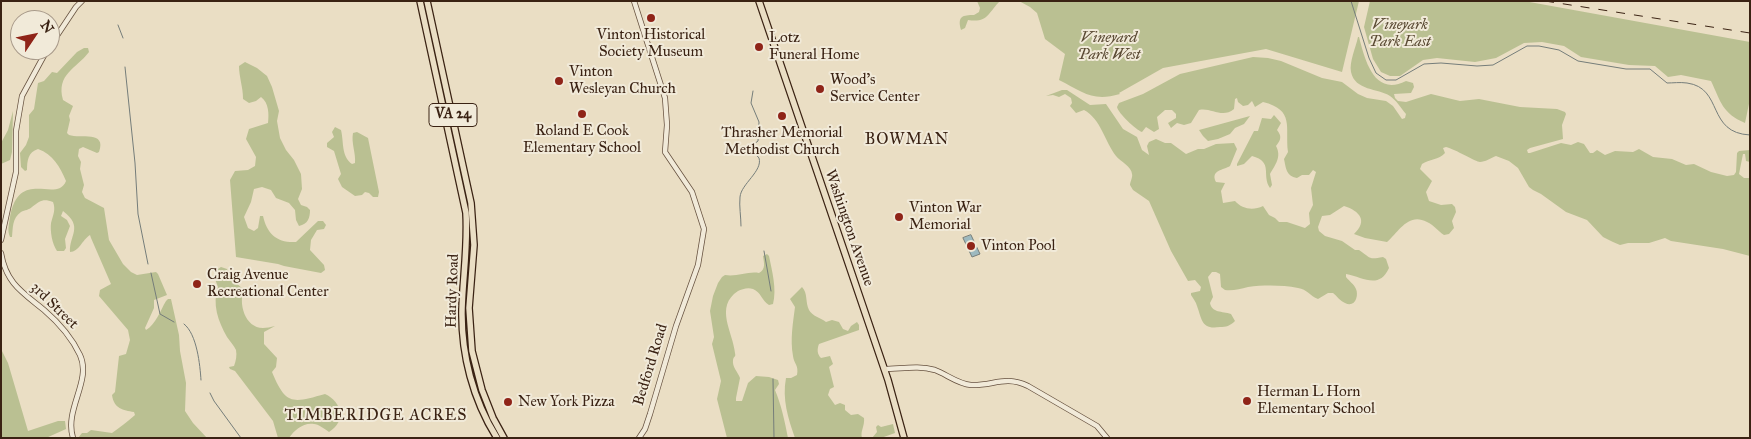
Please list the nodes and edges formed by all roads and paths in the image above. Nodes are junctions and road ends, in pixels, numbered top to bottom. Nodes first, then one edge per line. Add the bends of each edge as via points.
1 (82, 1) edge
2 (420, 1) edge
3 (427, 1) edge
4 (634, 1) edge
5 (759, 1) edge
6 (60, 31) edge
7 (42, 60) edge
8 (1, 240) edge
9 (1, 253) edge
10 (884, 369) junction
11 (904, 436) edge
12 (73, 438) edge
13 (497, 438) edge
14 (504, 438) edge
15 (639, 438) edge
16 (1107, 438) edge

1 - 6 street
2 - 13 main road, Hardy Road / VA 24 via 464,199 467,229 462,311 465,350 476,395
3 - 14 main road, Hardy Road / VA 24 via 470,191 474,230 469,308 472,351 484,397
4 - 15 street, Bedford Road via 665,98 665,152 692,192 704,233 700,258 645,429
5 - 10 main road, Washington Avenue
7 - 8 street via 22,96 16,131 16,172
9 - 12 street, 3rd Street via 11,280 62,329 82,360 82,377 71,420
10 - 11 main road, Washington Avenue
10 - 16 street via 929,369 969,385 1016,381 1096,426

